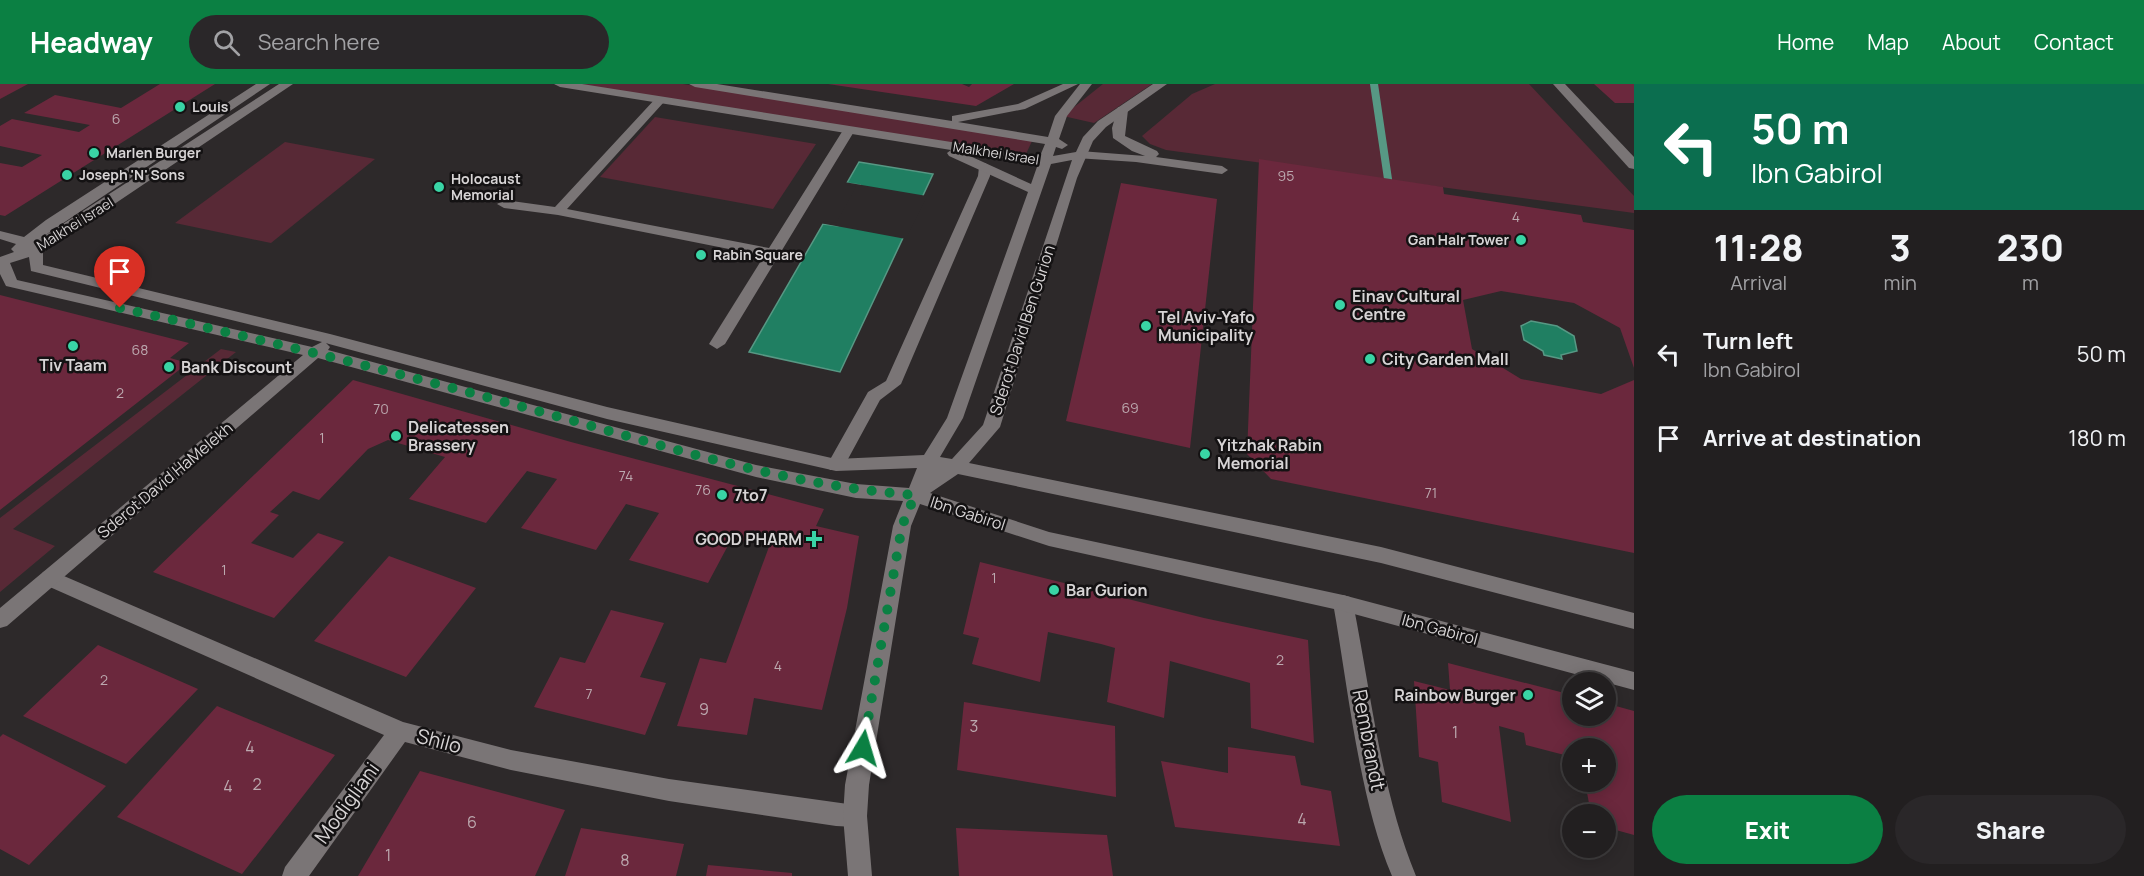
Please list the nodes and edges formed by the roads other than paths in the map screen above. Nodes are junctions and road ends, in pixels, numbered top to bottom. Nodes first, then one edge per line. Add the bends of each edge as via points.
1 (264, 84) edge
2 (287, 84) edge
3 (560, 84) edge
4 (695, 84) edge
5 (1072, 84) edge
6 (1086, 84) edge
7 (1161, 84) edge
8 (1559, 84) edge
9 (739, 87) edge
10 (660, 100) junction
11 (1122, 110) junction
12 (936, 121) junction
13 (849, 130) junction
14 (1052, 141) junction
15 (930, 143) junction
16 (1080, 155) junction
17 (1045, 161) junction
18 (1634, 165) edge
19 (985, 167) junction
20 (1035, 191) junction
21 (504, 204) dead end
22 (558, 211) junction
23 (0, 235) edge
24 (31, 246) junction
25 (772, 253) junction
26 (1, 262) edge
27 (330, 339) junction
28 (717, 344) dead end
29 (316, 352) junction
30 (929, 461) junction
31 (836, 465) junction
32 (956, 467) junction
33 (915, 495) junction
34 (50, 578) junction
35 (1343, 603) junction
36 (0, 620) edge
37 (1634, 621) edge
38 (1634, 681) edge
39 (400, 731) junction
40 (855, 816) junction
41 (294, 876) edge
42 (860, 876) edge
43 (1404, 876) edge

1 - 24 street, Malkhei Israel
2 - 24 street, Malkhei Israel
3 - 10 street, Malkhei Israel
4 - 9 street, Malkhei Israel
5 - 12 street via 1021,107
6 - 14 street, Sderot David Ben Gurion via 1061,116
7 - 11 street, Sderot David Ben Gurion
8 - 18 street
9 - 12 street, Malkhei Israel
10 - 13 street, Malkhei Israel
10 - 22 street
11 - 16 street, Sderot David Ben Gurion via 1102,124
11 - 16 street via 1118,128 1123,141 1164,157 1222,170
12 - 14 street, Malkhei Israel
13 - 15 street, Malkhei Israel
13 - 25 street
14 - 16 street, Malkhei Israel
14 - 17 street, Sderot David Ben Gurion
15 - 17 street, Malkhei Israel
15 - 19 street
16 - 17 street, Malkhei Israel
16 - 32 street, Sderot David Ben Gurion via 991,427
17 - 20 street, Sderot David Ben Gurion
19 - 20 street
19 - 31 street via 893,384 874,396
20 - 30 street, Sderot David Ben Gurion via 955,418
21 - 22 street
22 - 25 street
23 - 24 street
24 - 26 street, Malkhei Israel
24 - 27 street via 36,268
25 - 28 street
26 - 29 street, Ibn Gabirol via 11,283
27 - 29 street, Sderot David HaMelekh
27 - 31 street via 607,413
29 - 33 street, Ibn Gabirol via 756,471 856,491
29 - 34 street, Sderot David HaMelekh
30 - 31 street
30 - 32 street
30 - 33 street, Sderot David Ben Gurion
32 - 33 street, Sderot David Ben Gurion
32 - 37 street via 1381,555
33 - 35 street, Ibn Gabirol via 1049,539
33 - 40 street via 902,526 866,722
34 - 36 street, Sderot David HaMelekh
34 - 39 street, Shilo
35 - 38 street, Ibn Gabirol
35 - 43 street, Rembrandt via 1376,781
39 - 40 street, Shilo via 511,760 646,786
39 - 41 street, Modigliani
40 - 42 street

